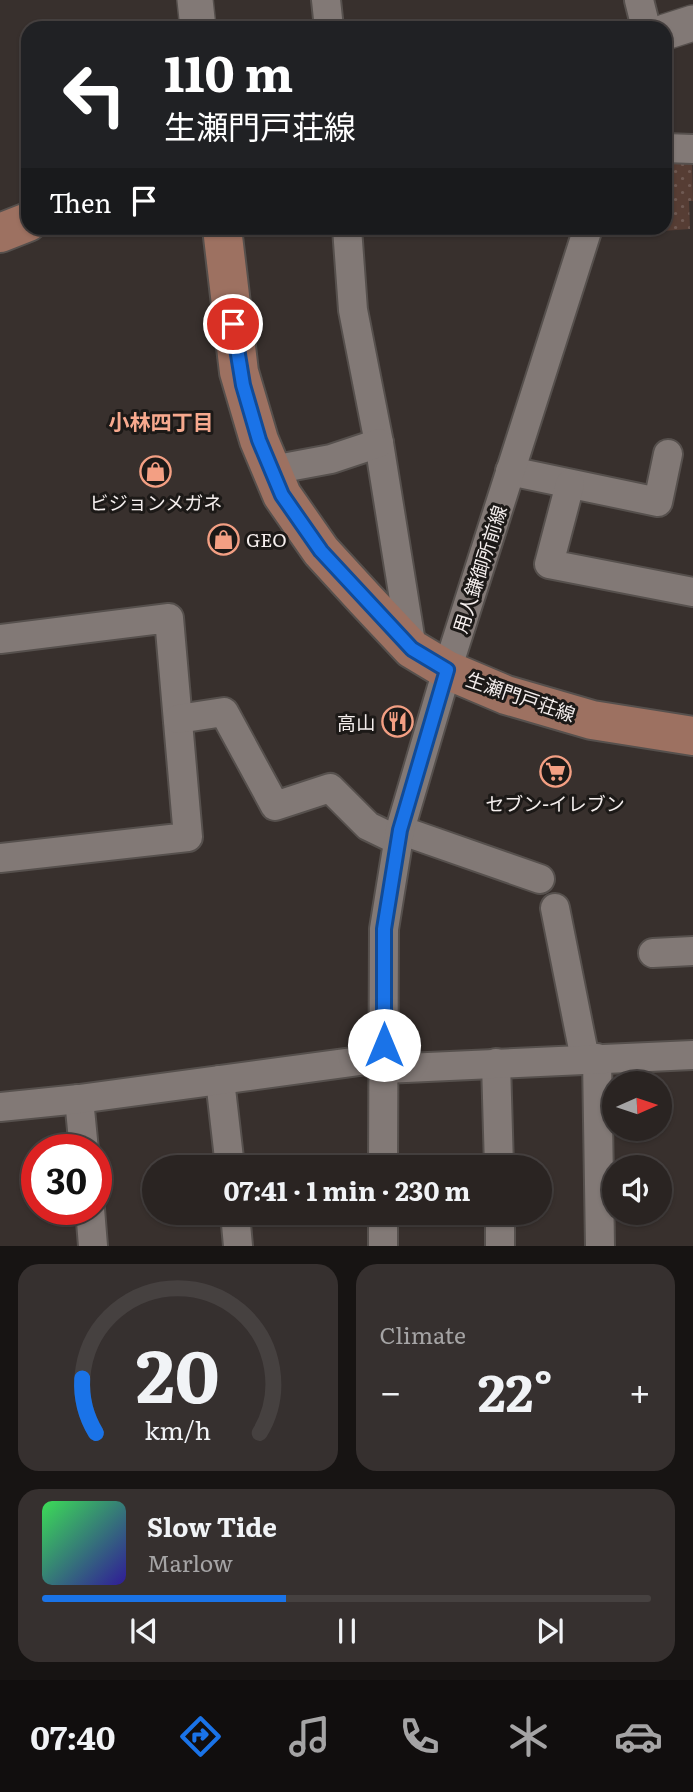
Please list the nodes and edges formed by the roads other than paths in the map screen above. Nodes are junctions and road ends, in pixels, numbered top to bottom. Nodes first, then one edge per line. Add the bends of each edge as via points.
1 (195, 0) edge
2 (326, 0) edge
3 (639, 0) edge
4 (197, 21) edge
5 (328, 21) edge
6 (644, 21) edge
7 (693, 23) edge
8 (672, 30) edge
9 (672, 148) edge
10 (693, 149) edge
11 (21, 225) edge
12 (0, 233) edge
13 (223, 235) edge
14 (348, 235) edge
15 (586, 235) edge
16 (379, 443) junction
17 (667, 454) dead end
18 (272, 470) junction
19 (510, 471) junction
20 (570, 484) junction
21 (693, 593) edge
22 (0, 639) edge
23 (412, 649) junction
24 (447, 670) junction
25 (178, 719) junction
26 (693, 736) edge
27 (400, 835) junction
28 (0, 858) edge
29 (540, 879) dead end
30 (555, 908) dead end
31 (693, 951) edge
32 (653, 953) dead end
33 (693, 1055) edge
34 (591, 1058) junction
35 (496, 1063) junction
36 (384, 1069) junction
37 (220, 1080) junction
38 (79, 1098) junction
39 (0, 1107) edge
40 (82, 1134) edge
41 (229, 1155) edge
42 (383, 1155) edge
43 (499, 1155) edge
44 (91, 1225) edge
45 (236, 1225) edge
46 (383, 1225) edge
47 (500, 1225) edge
48 (93, 1246) edge
49 (239, 1246) edge
50 (383, 1246) edge
51 (500, 1246) edge
52 (600, 1246) edge

1 - 4 street
2 - 5 street
3 - 6 street
7 - 8 street
9 - 10 street
11 - 12 main road
13 - 18 main road, 生瀬門戸荘線 via 239,372
14 - 16 street via 353,310
15 - 19 street, 用人鎌御所前線
16 - 18 street via 331,459
16 - 23 street
17 - 20 street via 658,502
18 - 23 main road, 生瀬門戸荘線 via 282,495 321,551
19 - 20 street
19 - 24 street, 用人鎌御所前線
20 - 21 street via 549,564
22 - 25 street via 169,618
23 - 24 main road, 生瀬門戸荘線
24 - 26 main road, 生瀬門戸荘線 via 506,695 592,720
24 - 27 street, 用人鎌御所前線
25 - 27 street via 224,712 275,806 330,788 368,826
25 - 28 street via 188,837
27 - 29 street
27 - 36 street, 用人鎌御所前線 via 384,929
30 - 34 street
31 - 32 street
33 - 34 street
34 - 35 street
34 - 52 street
35 - 36 street
35 - 43 street
36 - 37 street via 367,1060
36 - 42 street, 用人鎌御所前線
37 - 38 street
37 - 41 street
38 - 39 street
38 - 40 street
44 - 48 street
45 - 49 street
46 - 50 street
47 - 51 street

